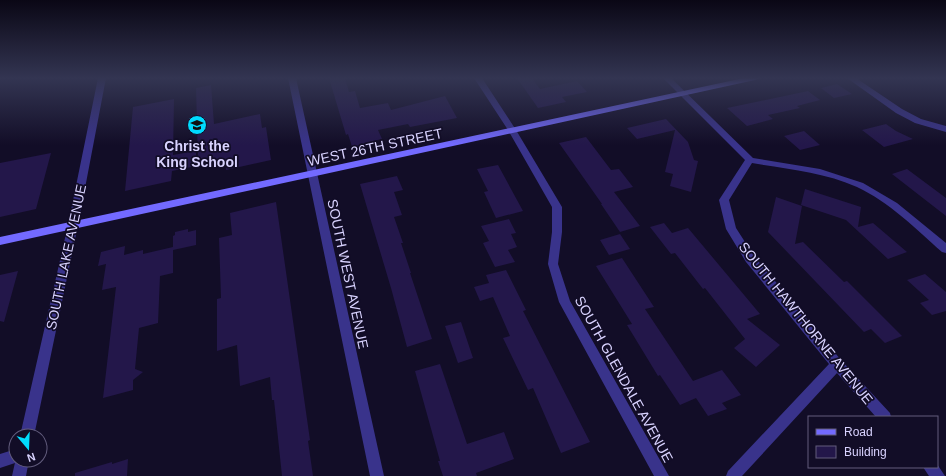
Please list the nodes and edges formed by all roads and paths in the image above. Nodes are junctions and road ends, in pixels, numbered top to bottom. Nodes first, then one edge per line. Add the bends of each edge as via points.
1 (98, 100) edge
2 (297, 100) edge
3 (493, 100) edge
4 (653, 100) edge
5 (689, 100) edge
6 (883, 100) edge
7 (946, 129) edge
8 (512, 130) junction
9 (750, 160) junction
10 (312, 173) junction
11 (73, 225) junction
12 (0, 240) edge
13 (946, 249) edge
14 (837, 364) junction
15 (884, 416) edge
16 (29, 428) edge
17 (931, 468) edge
18 (377, 476) edge
19 (662, 476) edge
20 (733, 476) edge
21 (938, 476) edge

1 - 11 street, SOUTH LAKE AVENUE
2 - 10 street, SOUTH WEST AVENUE
3 - 8 street, SOUTH GLENDALE AVENUE
4 - 8 main road, WEST 26TH STREET
5 - 9 street
6 - 7 street via 918,121
8 - 10 main road, WEST 26TH STREET
8 - 19 street, SOUTH GLENDALE AVENUE via 557,207 553,264 565,302
9 - 13 street via 822,172 861,185 886,201
9 - 14 street, SOUTH HAWTHORNE AVENUE via 724,200 732,229 750,259
10 - 11 main road, WEST 26TH STREET
10 - 18 street, SOUTH WEST AVENUE
11 - 12 main road, WEST 26TH STREET
11 - 16 street, SOUTH LAKE AVENUE
14 - 15 street, SOUTH HAWTHORNE AVENUE
14 - 20 street
17 - 21 street

